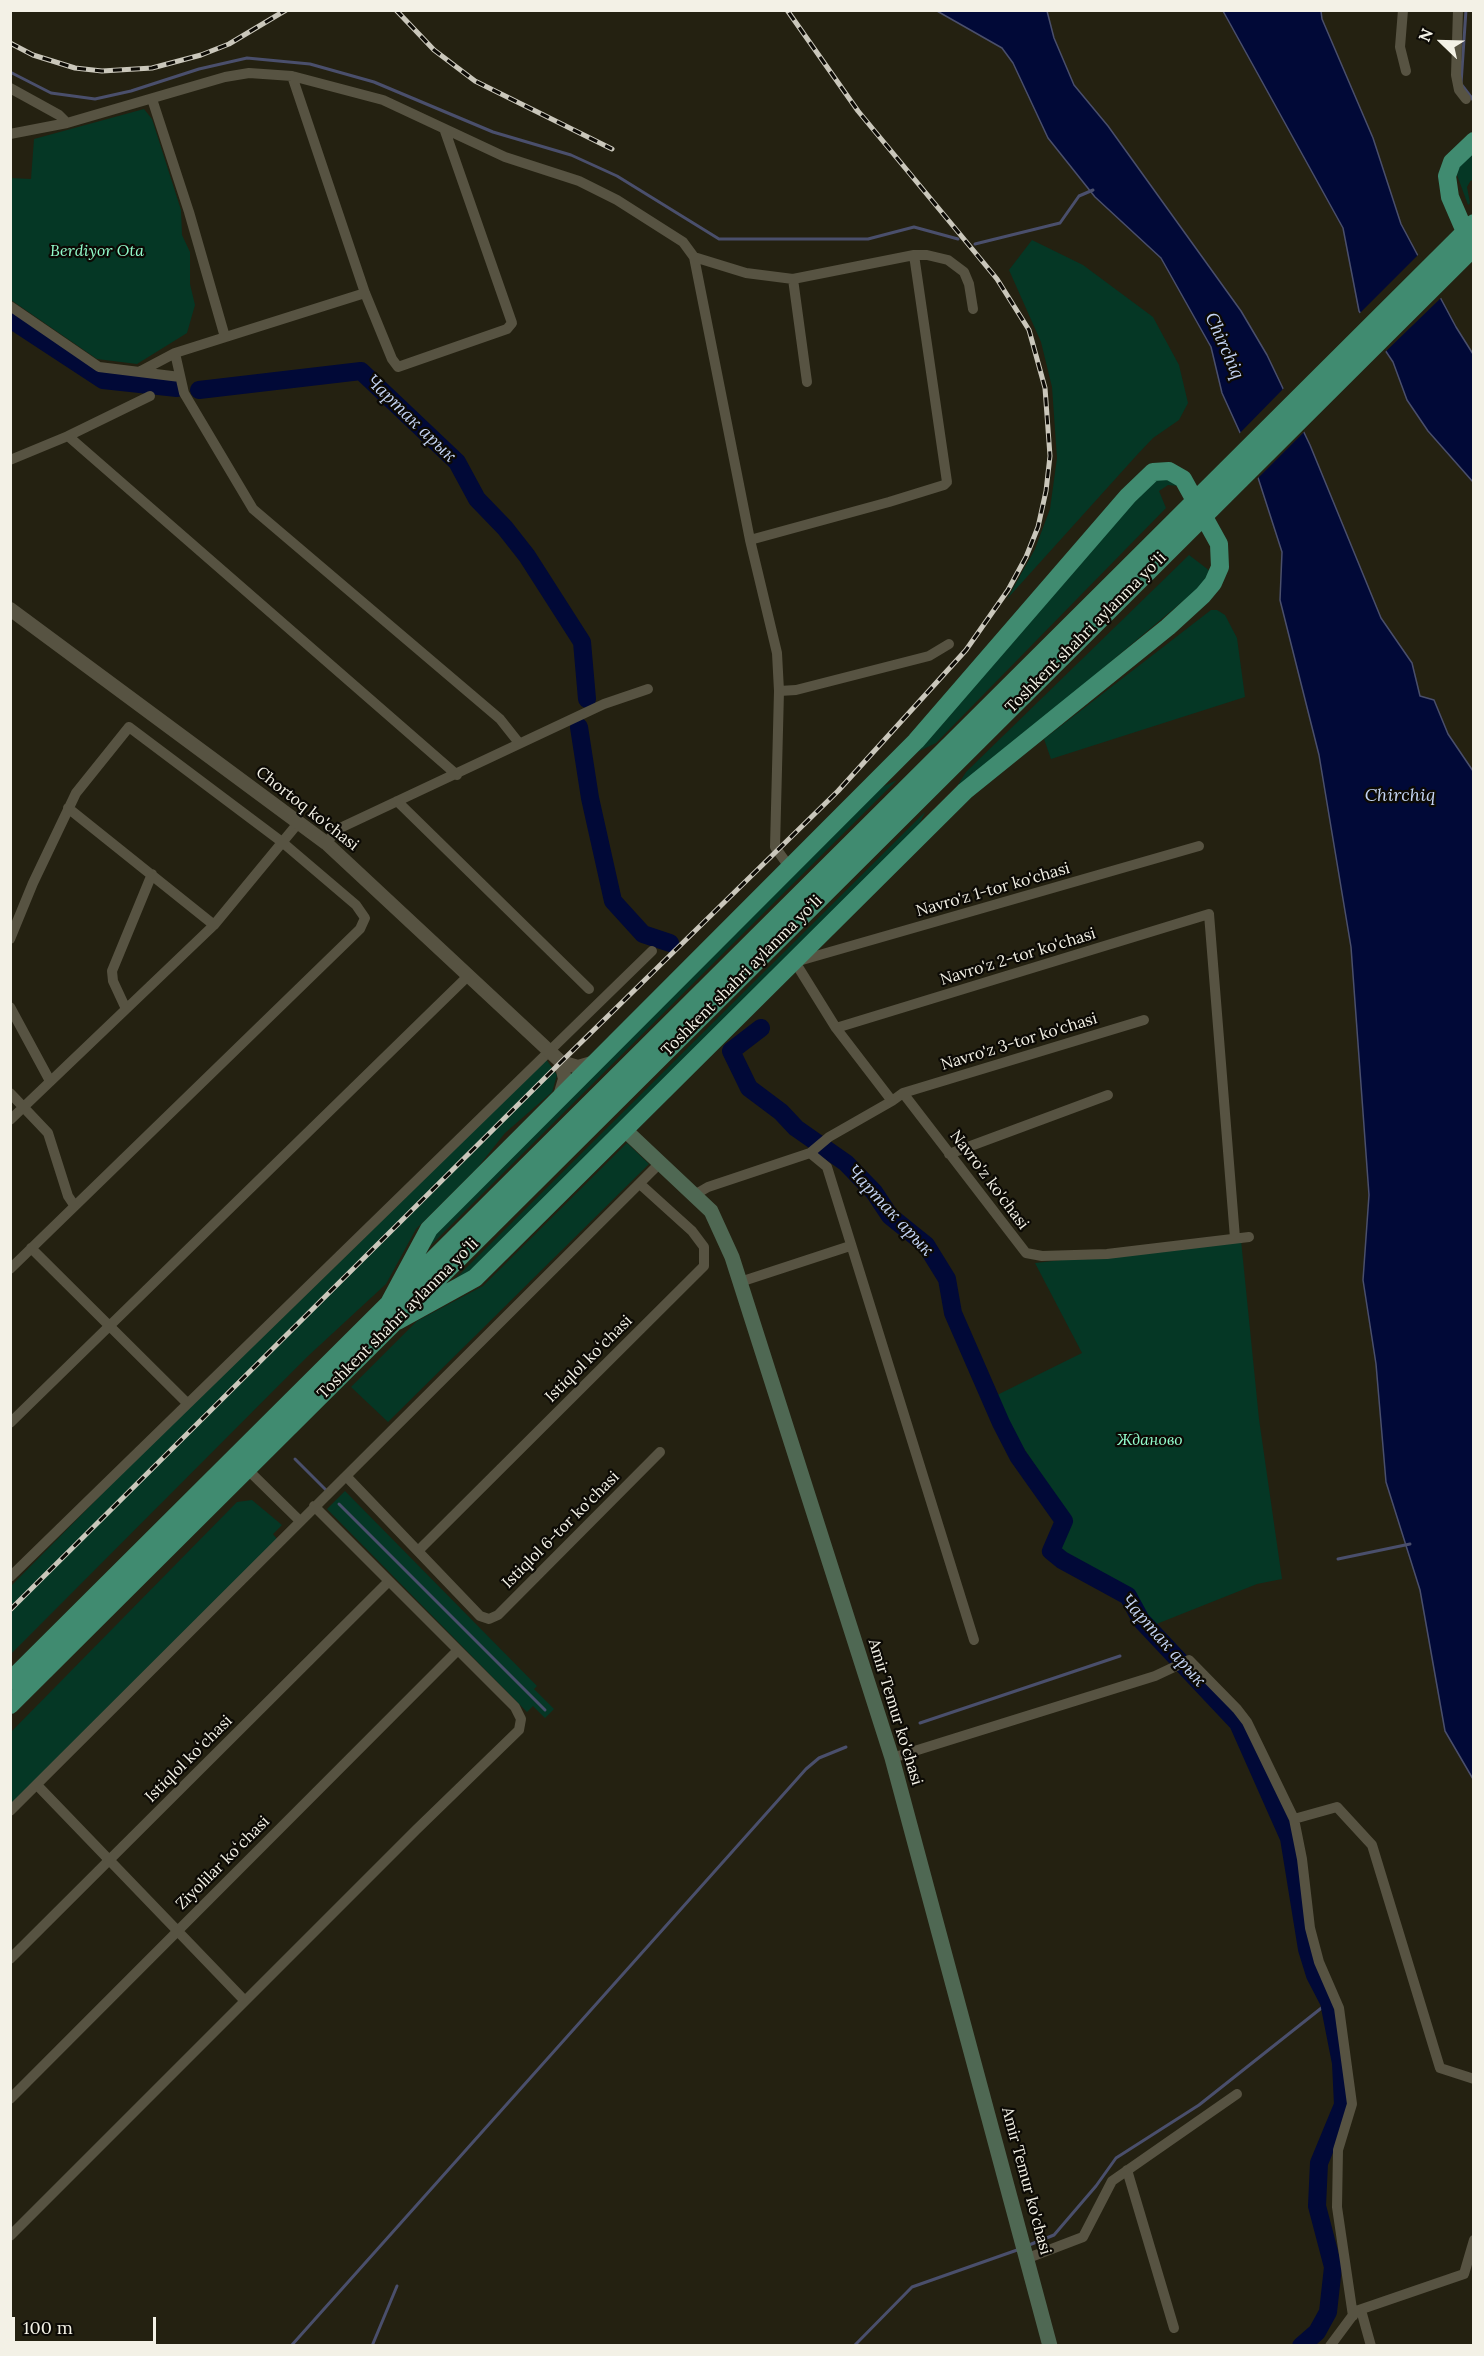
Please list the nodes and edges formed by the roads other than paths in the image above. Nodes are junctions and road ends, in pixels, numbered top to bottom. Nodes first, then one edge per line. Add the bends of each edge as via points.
1 (1403, 10) edge
2 (1458, 10) edge
3 (1406, 71) dead end
4 (292, 76) junction
5 (10, 88) edge
6 (152, 99) junction
7 (1466, 99) dead end
8 (67, 123) junction
9 (445, 131) junction
10 (10, 134) edge
11 (1473, 141) edge
12 (1473, 223) edge
13 (1473, 248) edge
14 (914, 255) junction
15 (694, 257) junction
16 (793, 279) junction
17 (365, 293) junction
18 (10, 306) edge
19 (973, 309) dead end
20 (225, 337) junction
21 (175, 353) junction
22 (141, 371) junction
23 (180, 377) junction
24 (807, 382) dead end
25 (150, 396) dead end
26 (68, 436) junction
27 (10, 460) edge
28 (1180, 527) junction
29 (750, 540) junction
30 (10, 609) edge
31 (949, 644) dead end
32 (648, 689) dead end
33 (779, 691) junction
34 (966, 741) junction
35 (519, 743) junction
36 (458, 775) junction
37 (868, 789) junction
38 (397, 801) junction
39 (68, 808) junction
40 (298, 822) junction
41 (917, 840) junction
42 (282, 842) junction
43 (326, 843) junction
44 (1199, 846) dead end
45 (790, 868) junction
46 (152, 874) junction
47 (214, 925) junction
48 (10, 939) edge
49 (652, 951) dead end
50 (795, 962) junction
51 (469, 975) junction
52 (589, 989) dead end
53 (10, 1007) edge
54 (126, 1009) junction
55 (1144, 1020) dead end
56 (836, 1028) junction
57 (549, 1051) junction
58 (599, 1059) junction
59 (561, 1062) junction
60 (50, 1082) junction
61 (10, 1093) edge
62 (903, 1093) junction
63 (1108, 1095) dead end
64 (557, 1101) junction
65 (892, 1101) junction
66 (24, 1107) junction
67 (10, 1120) edge
68 (626, 1130) junction
69 (812, 1151) junction
70 (949, 1154) junction
71 (661, 1162) junction
72 (640, 1184) junction
73 (696, 1194) junction
74 (74, 1205) junction
75 (1249, 1237) dead end
76 (1235, 1238) junction
77 (850, 1246) junction
78 (31, 1248) junction
79 (10, 1269) edge
80 (740, 1282) junction
81 (392, 1314) junction
82 (110, 1324) junction
83 (187, 1402) junction
84 (10, 1423) edge
85 (660, 1452) dead end
86 (241, 1463) junction
87 (346, 1476) junction
88 (314, 1506) junction
89 (300, 1521) junction
90 (418, 1551) junction
91 (10, 1577) edge
92 (389, 1581) junction
93 (974, 1640) dead end
94 (458, 1650) junction
95 (10, 1681) edge
96 (10, 1705) edge
97 (892, 1758) junction
98 (37, 1785) junction
99 (10, 1811) edge
100 (1294, 1819) junction
101 (109, 1860) junction
102 (178, 1929) junction
103 (10, 1959) edge
104 (244, 2000) junction
105 (1473, 2079) edge
106 (1237, 2094) dead end
107 (10, 2099) edge
108 (1128, 2170) junction
109 (10, 2236) edge
110 (1473, 2240) edge
111 (1026, 2250) junction
112 (1357, 2313) junction
113 (1174, 2328) dead end
114 (1050, 2346) edge
115 (1330, 2346) edge
116 (1371, 2346) edge

1 - 3 street via 1400,47
2 - 7 street via 1456,75
4 - 6 street via 233,75
4 - 9 street via 383,99
4 - 17 street
5 - 8 street
6 - 8 street
6 - 20 street
8 - 10 street
9 - 15 street via 591,187 684,242
9 - 17 street via 511,319 510,326 398,367
11 - 13 highway via 1452,162 1446,179 1451,201
12 - 28 highway, Toshkent shahri aylanma yoʻli
13 - 28 highway, Toshkent shahri aylanma yoʻli
14 - 16 street
14 - 19 street via 958,265 969,284
14 - 29 street via 946,482 889,502
15 - 16 street via 746,273
15 - 29 street
16 - 24 street
17 - 20 street
18 - 22 street via 99,367
20 - 21 street
21 - 22 street
21 - 23 street
22 - 23 street
23 - 35 street via 184,393 253,509 500,719
25 - 26 street
26 - 27 street
26 - 36 street
28 - 34 highway, Toshkent shahri aylanma yoʻli
29 - 33 street via 777,653
30 - 40 street, Chortoq ko'chasi
31 - 33 street via 929,656
32 - 35 street via 604,704
33 - 45 street via 775,847
34 - 37 highway
34 - 41 highway
34 - 81 highway, Toshkent shahri aylanma yoʻli
35 - 36 street
36 - 38 street
37 - 41 highway via 916,741 1149,474 1169,471 1183,479 1220,544 1220,567 1213,583 1168,627 978,779
37 - 45 highway
38 - 43 street via 338,829
38 - 52 street
39 - 42 street via 131,726
39 - 46 street
39 - 48 street
40 - 42 street
40 - 43 street, Chortoq ko'chasi
41 - 50 highway
42 - 47 street
42 - 74 street via 362,911 362,927
43 - 51 street, Chortoq ko'chasi
44 - 50 street, Navro'z 1-tor ko'chasi
45 - 58 highway
46 - 47 street
46 - 54 street via 112,971
47 - 54 street
49 - 57 street
50 - 56 street
50 - 68 highway
51 - 57 street, Chortoq ko'chasi
51 - 82 street
53 - 60 street
54 - 60 street
55 - 62 street, Navro'z 3-tor ko'chasi
56 - 65 street
56 - 76 street, Navro'z 2-tor ko'chasi via 1209,914
57 - 59 street, Chortoq ko'chasi
57 - 83 street
58 - 59 street via 584,1067
58 - 64 highway
59 - 64 street via 565,1085
60 - 66 street
61 - 66 street
62 - 65 street
62 - 70 street, Navro'z ko'chasi
63 - 70 street
64 - 81 highway via 429,1229
65 - 69 street
66 - 67 street
66 - 74 street via 48,1133
68 - 71 main road, Amir Temur ko'chasi
68 - 81 highway via 475,1278
69 - 73 street
69 - 77 street via 827,1167
70 - 76 street, Navro'z ko'chasi via 1018,1244 1032,1255 1107,1254
71 - 72 street
71 - 73 main road, Amir Temur ko'chasi
72 - 87 street
72 - 90 street, Istiqlol koʻchasi via 692,1231 704,1247 704,1266
73 - 80 main road, Amir Temur ko'chasi via 718,1223
74 - 78 street
75 - 76 street, Navro'z ko'chasi
77 - 80 street
77 - 93 street
78 - 79 street
78 - 82 street
80 - 97 main road, Amir Temur ko'chasi
81 - 86 highway, Toshkent shahri aylanma yoʻli
82 - 83 street
82 - 84 street
83 - 91 street
85 - 90 street, Istiqlol 6-tor ko'chasi via 498,1615 489,1619 480,1616
86 - 89 street
86 - 95 highway, Toshkent shahri aylanma yoʻli
86 - 96 highway, Toshkent shahri aylanma yoʻli
87 - 88 street
87 - 90 street
88 - 89 street
88 - 92 street
89 - 98 street
92 - 94 street
92 - 101 street, Istiqlol koʻchasi
94 - 102 street, Ziyolilar koʻchasi
94 - 104 street via 518,1711 521,1722 517,1733
97 - 100 street via 1155,1676 1189,1660 1247,1722
97 - 111 main road, Amir Temur ko'chasi
98 - 99 street
98 - 101 street
100 - 105 street via 1336,1807 1372,1845 1440,2068
100 - 112 street via 1318,1962 1339,2008 1352,2104 1338,2150 1337,2207
101 - 102 street
101 - 103 street, Istiqlol koʻchasi
102 - 104 street
102 - 107 street, Ziyolilar koʻchasi
104 - 109 street
106 - 108 street
108 - 111 street via 1113,2181 1083,2237
108 - 113 street
110 - 112 street via 1464,2274
111 - 114 main road, Amir Temur ko'chasi
112 - 115 street
112 - 116 street

